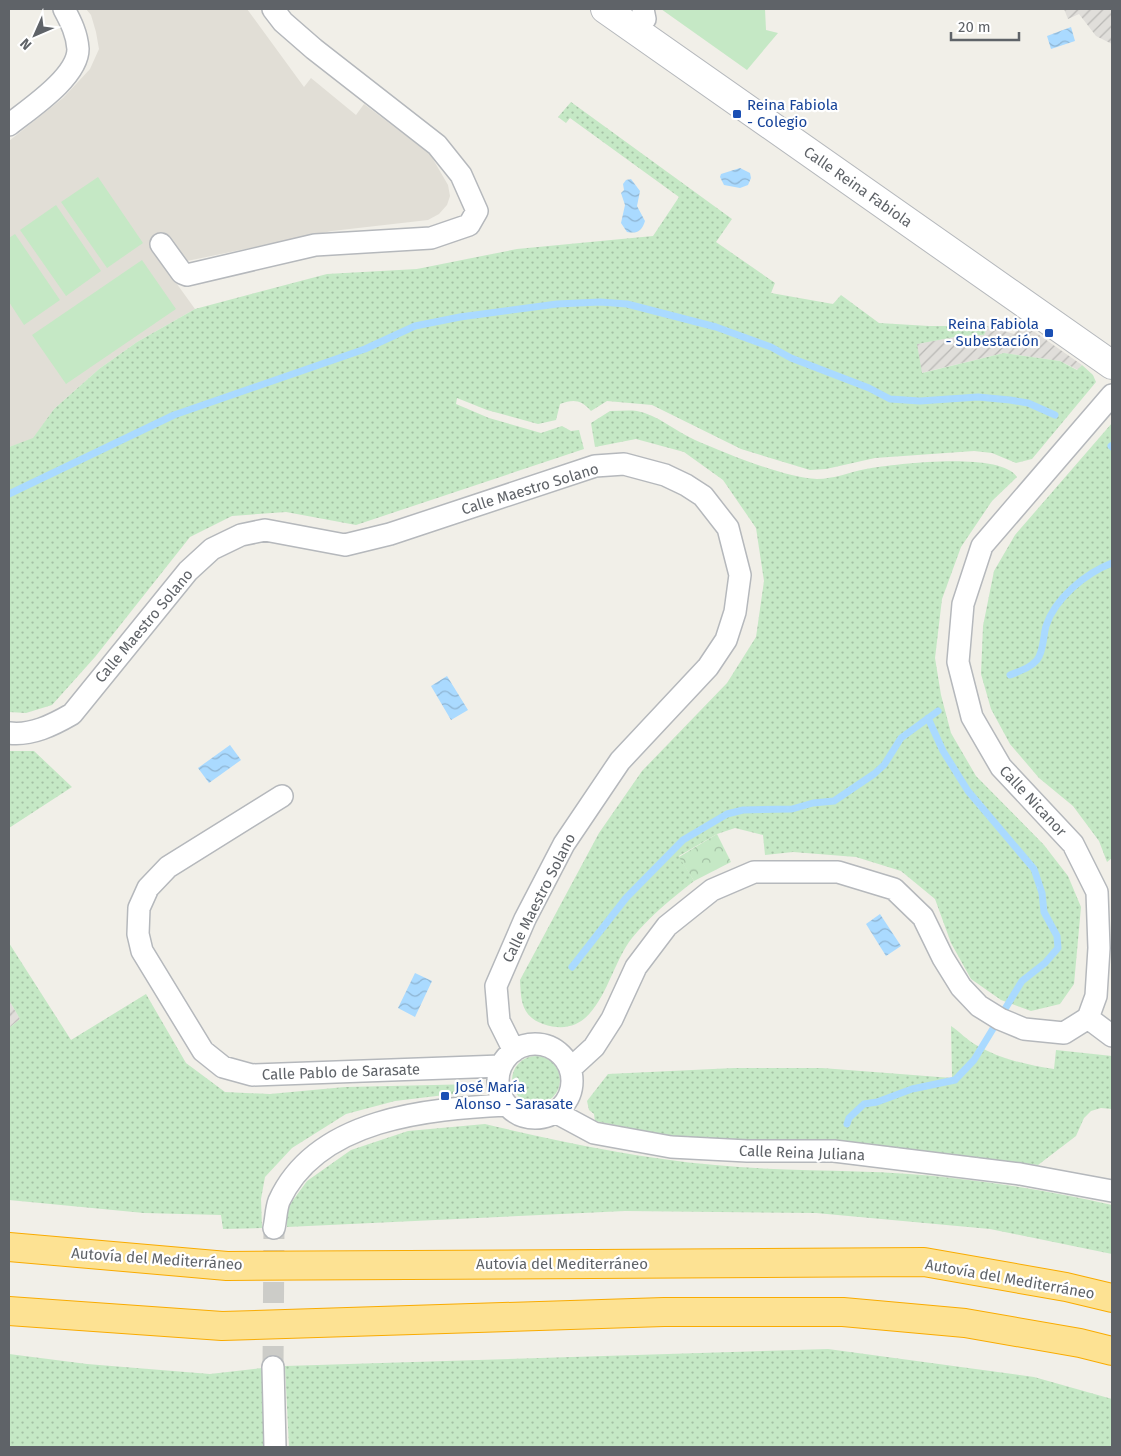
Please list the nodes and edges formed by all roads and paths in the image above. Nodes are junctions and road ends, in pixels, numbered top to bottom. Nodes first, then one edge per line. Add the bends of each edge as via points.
1 (64, 9) edge
2 (273, 9) edge
3 (605, 9) edge
4 (640, 12) edge
5 (9, 125) edge
6 (162, 244) dead end
7 (1112, 349) edge
8 (1112, 364) edge
9 (1112, 395) edge
10 (9, 733) edge
11 (282, 796) dead end
12 (1088, 1018) junction
13 (1112, 1036) edge
14 (508, 1058) junction
15 (570, 1069) junction
16 (507, 1105) junction
17 (555, 1112) junction
18 (1112, 1191) edge
19 (274, 1228) tunnel mouth
20 (9, 1247) edge
21 (1112, 1298) edge
22 (9, 1311) edge
23 (1112, 1351) edge
24 (273, 1367) tunnel mouth
25 (275, 1447) edge

1 - 5 street via 74,28 78,51 68,73
2 - 6 street via 283,22 314,48 437,145 461,174 477,211 469,225 431,238 314,245 187,276
3 - 8 street, Calle Reina Fabiola
4 - 7 street, Calle Reina Fabiola
9 - 12 street, Calle Nicanor via 982,546 963,604 958,662 972,717 1001,768 1073,844 1096,892 1099,948 1096,996
10 - 14 street, Calle Maestro Solano via 19,734 54,725 72,714 188,571 212,549 241,535 265,530 344,545 390,534 595,466 624,464 686,484 703,496 728,528 740,575 735,612 726,640 708,667 620,761 564,844 525,919 496,986 499,1021
11 - 14 street, Calle Pablo de Sarasate via 168,867 148,888 139,908 138,934 142,951 203,1051 223,1067 252,1076
12 - 13 street
12 - 15 street via 1064,1033 1024,1029 979,1006 960,987 923,918 894,888 838,872 754,872 712,890 667,926 636,967 612,1019 594,1047
14 - 15 street via 531,1044 550,1047 562,1056
14 - 16 street via 499,1086
15 - 17 street via 570,1093
16 - 17 street via 515,1112 535,1118
16 - 19 street via 446,1108 408,1114 341,1138 298,1170 278,1203
17 - 18 street, Calle Reina Juliana via 594,1133 671,1147 834,1151 1020,1174
20 - 21 highway, Autovía del Mediterráneo via 227,1266 924,1262
22 - 23 highway via 222,1326 664,1312 843,1312 965,1323
24 - 25 street

